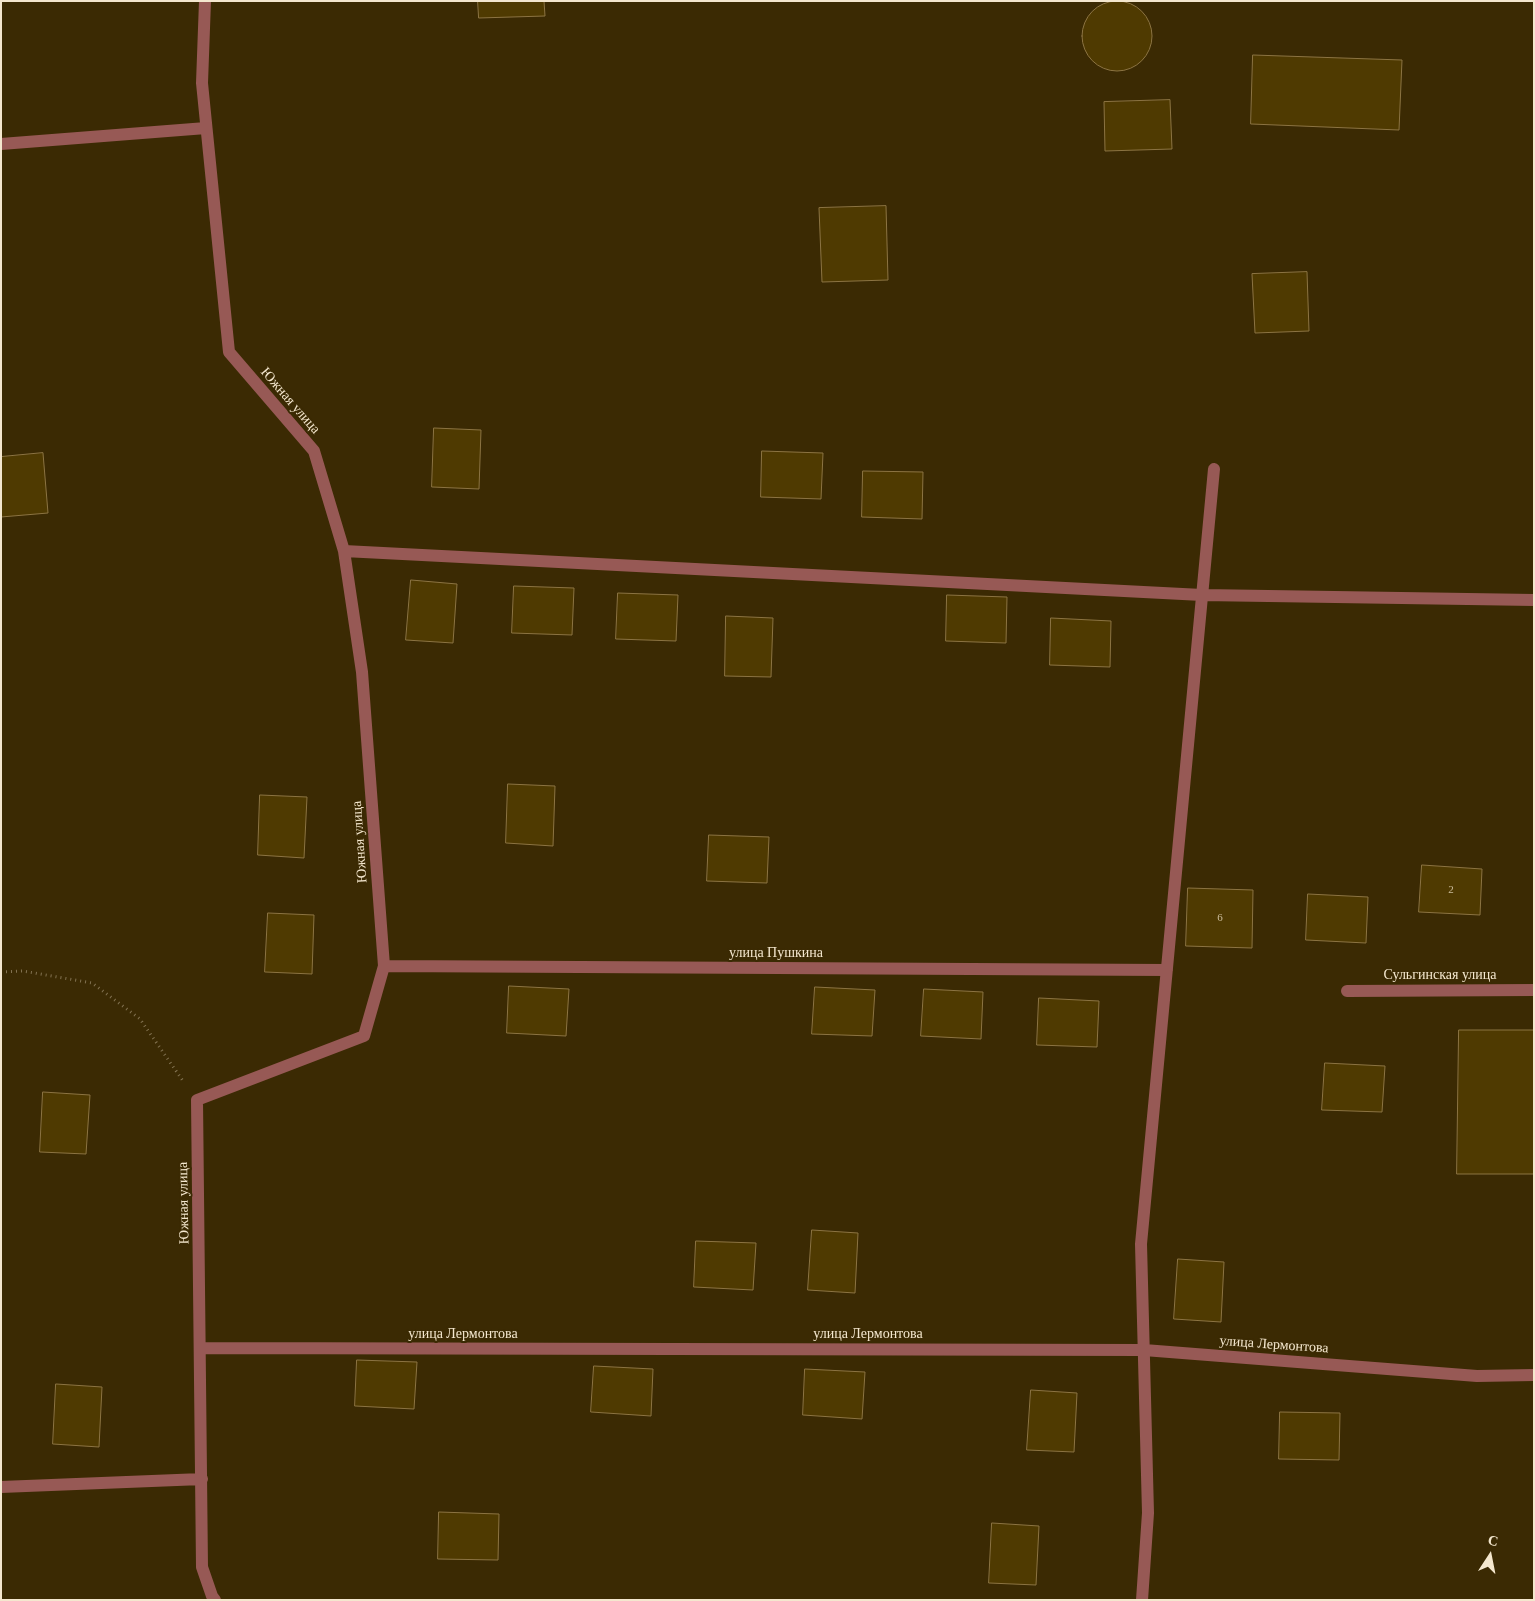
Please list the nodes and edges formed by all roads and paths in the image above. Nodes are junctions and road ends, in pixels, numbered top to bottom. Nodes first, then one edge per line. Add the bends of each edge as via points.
1 (205, 1) edge
2 (206, 128) junction
3 (1, 144) edge
4 (1214, 469) dead end
5 (344, 551) junction
6 (1202, 595) junction
7 (1534, 600) edge
8 (384, 966) junction
9 (1167, 970) junction
10 (1, 972) edge
11 (1534, 990) edge
12 (1347, 991) dead end
13 (197, 1100) junction
14 (201, 1348) junction
15 (1144, 1350) junction
16 (1534, 1375) edge
17 (202, 1479) junction
18 (1, 1487) edge
19 (215, 1600) edge
20 (1142, 1600) edge

1 - 2 street, Южная улица via 202,83
2 - 3 street
2 - 5 street, Южная улица via 229,352 314,451
4 - 6 street
5 - 6 street
5 - 8 street, Южная улица via 362,672
6 - 7 street
6 - 9 street
8 - 9 street, улица Пушкина
8 - 13 street, Южная улица via 364,1036
9 - 15 street via 1141,1244
10 - 13 path via 23,971 92,984 140,1020
11 - 12 street, Сульгинская улица
13 - 14 street, Южная улица
14 - 15 street, улица Лермонтова
14 - 17 street, Южная улица
15 - 16 street, улица Лермонтова via 1477,1376
15 - 20 street via 1148,1513
17 - 18 street
17 - 19 street, Южная улица via 202,1567

